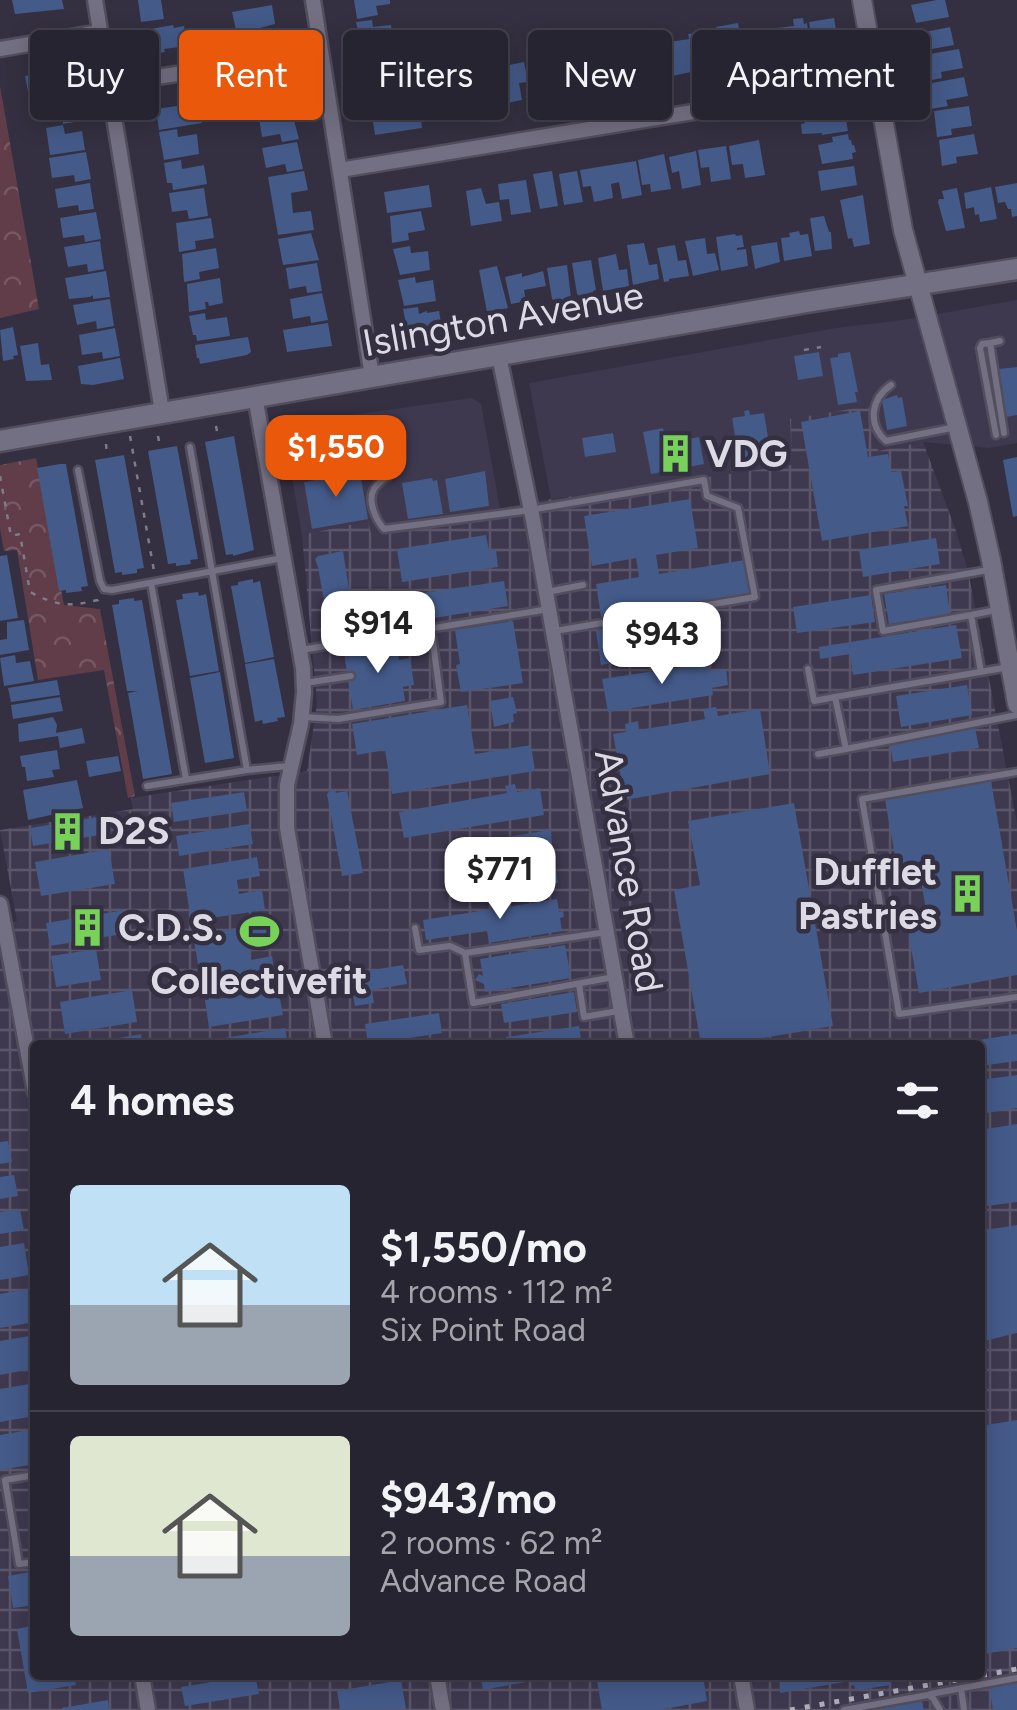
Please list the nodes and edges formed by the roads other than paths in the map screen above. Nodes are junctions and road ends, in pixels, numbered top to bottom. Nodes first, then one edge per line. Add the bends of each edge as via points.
1 (95, 0) edge
2 (313, 0) edge
3 (862, 0) edge
4 (100, 30) edge
5 (317, 30) edge
6 (867, 30) edge
7 (30, 44) edge
8 (0, 49) edge
9 (323, 71) edge
10 (692, 112) edge
11 (115, 120) edge
12 (883, 120) edge
13 (340, 170) junction
14 (1017, 268) edge
15 (918, 285) junction
16 (1000, 341) dead end
17 (498, 356) junction
18 (372, 377) junction
19 (891, 385) dead end
20 (255, 396) junction
21 (162, 412) junction
22 (958, 427) junction
23 (1000, 434) dead end
24 (0, 441) edge
25 (190, 447) dead end
26 (78, 470) dead end
27 (387, 477) dead end
28 (530, 510) junction
29 (284, 558) junction
30 (993, 569) junction
31 (213, 571) junction
32 (154, 582) junction
33 (583, 586) dead end
34 (546, 592) junction
35 (548, 609) junction
36 (1000, 609) junction
37 (970, 616) junction
38 (431, 628) junction
39 (552, 631) junction
40 (300, 650) junction
41 (1010, 667) junction
42 (808, 669) dead end
43 (981, 672) junction
44 (352, 676) dead end
45 (304, 683) junction
46 (836, 698) junction
47 (1017, 704) edge
48 (1017, 714) edge
49 (302, 717) junction
50 (846, 749) junction
51 (818, 754) dead end
52 (290, 766) junction
53 (247, 770) junction
54 (1017, 772) edge
55 (186, 779) junction
56 (146, 786) dead end
57 (0, 908) edge
58 (414, 928) dead end
59 (607, 932) junction
60 (465, 954) junction
61 (615, 977) junction
62 (578, 984) junction
63 (1017, 998) edge
64 (620, 1010) junction
65 (325, 1040) edge
66 (626, 1040) edge
67 (30, 1066) edge
68 (30, 1476) edge
69 (30, 1563) edge
70 (1017, 1678) edge
71 (143, 1680) edge
72 (438, 1680) edge
73 (742, 1680) edge
74 (961, 1688) junction
75 (928, 1695) junction
76 (148, 1710) edge
77 (443, 1710) edge
78 (747, 1710) edge
79 (844, 1710) edge
80 (940, 1710) edge
81 (964, 1710) edge

1 - 4 street
2 - 5 street
3 - 6 street
7 - 8 street
9 - 13 street
10 - 13 street
11 - 21 street
12 - 15 street
13 - 18 street
14 - 15 main road, Islington Avenue
15 - 17 main road, Islington Avenue
15 - 22 street
16 - 23 lane via 990,342
17 - 18 main road, Islington Avenue
17 - 28 street, Advance Road
18 - 20 main road, Islington Avenue
19 - 22 lane via 873,408 886,441
20 - 21 main road, Islington Avenue
20 - 29 street
21 - 24 main road, Islington Avenue
22 - 30 street
25 - 31 lane
26 - 32 lane via 104,589
27 - 28 lane via 372,497 384,529
28 - 34 street, Advance Road
28 - 39 lane via 704,480 708,496 738,508 756,597
29 - 31 lane
29 - 40 street
30 - 36 street
30 - 37 lane via 876,590 883,631
31 - 32 lane
31 - 53 lane
32 - 55 lane
33 - 34 lane
34 - 35 street, Advance Road
35 - 38 lane
35 - 39 street, Advance Road
36 - 37 lane
36 - 41 street
37 - 43 lane
38 - 40 lane
38 - 49 lane via 441,702 338,720
39 - 59 street, Advance Road
40 - 45 street
41 - 43 lane
41 - 47 street
42 - 46 lane via 814,701
43 - 46 lane
44 - 45 lane
45 - 49 street
46 - 50 lane
48 - 50 lane
49 - 52 street
50 - 51 lane
52 - 53 lane
52 - 65 street via 287,828
53 - 55 lane
54 - 63 lane via 862,799 899,1014
55 - 56 lane
57 - 67 street
58 - 60 lane via 419,950 450,946
59 - 60 lane
59 - 61 street, Advance Road
60 - 62 lane via 473,1003
61 - 62 lane
61 - 64 street, Advance Road
62 - 64 lane via 584,1017
64 - 66 street, Advance Road
68 - 69 lane via 4,1480 19,1564
70 - 74 lane
71 - 76 street
72 - 77 street
73 - 78 street
74 - 75 lane
74 - 81 lane
75 - 79 lane
75 - 80 lane

